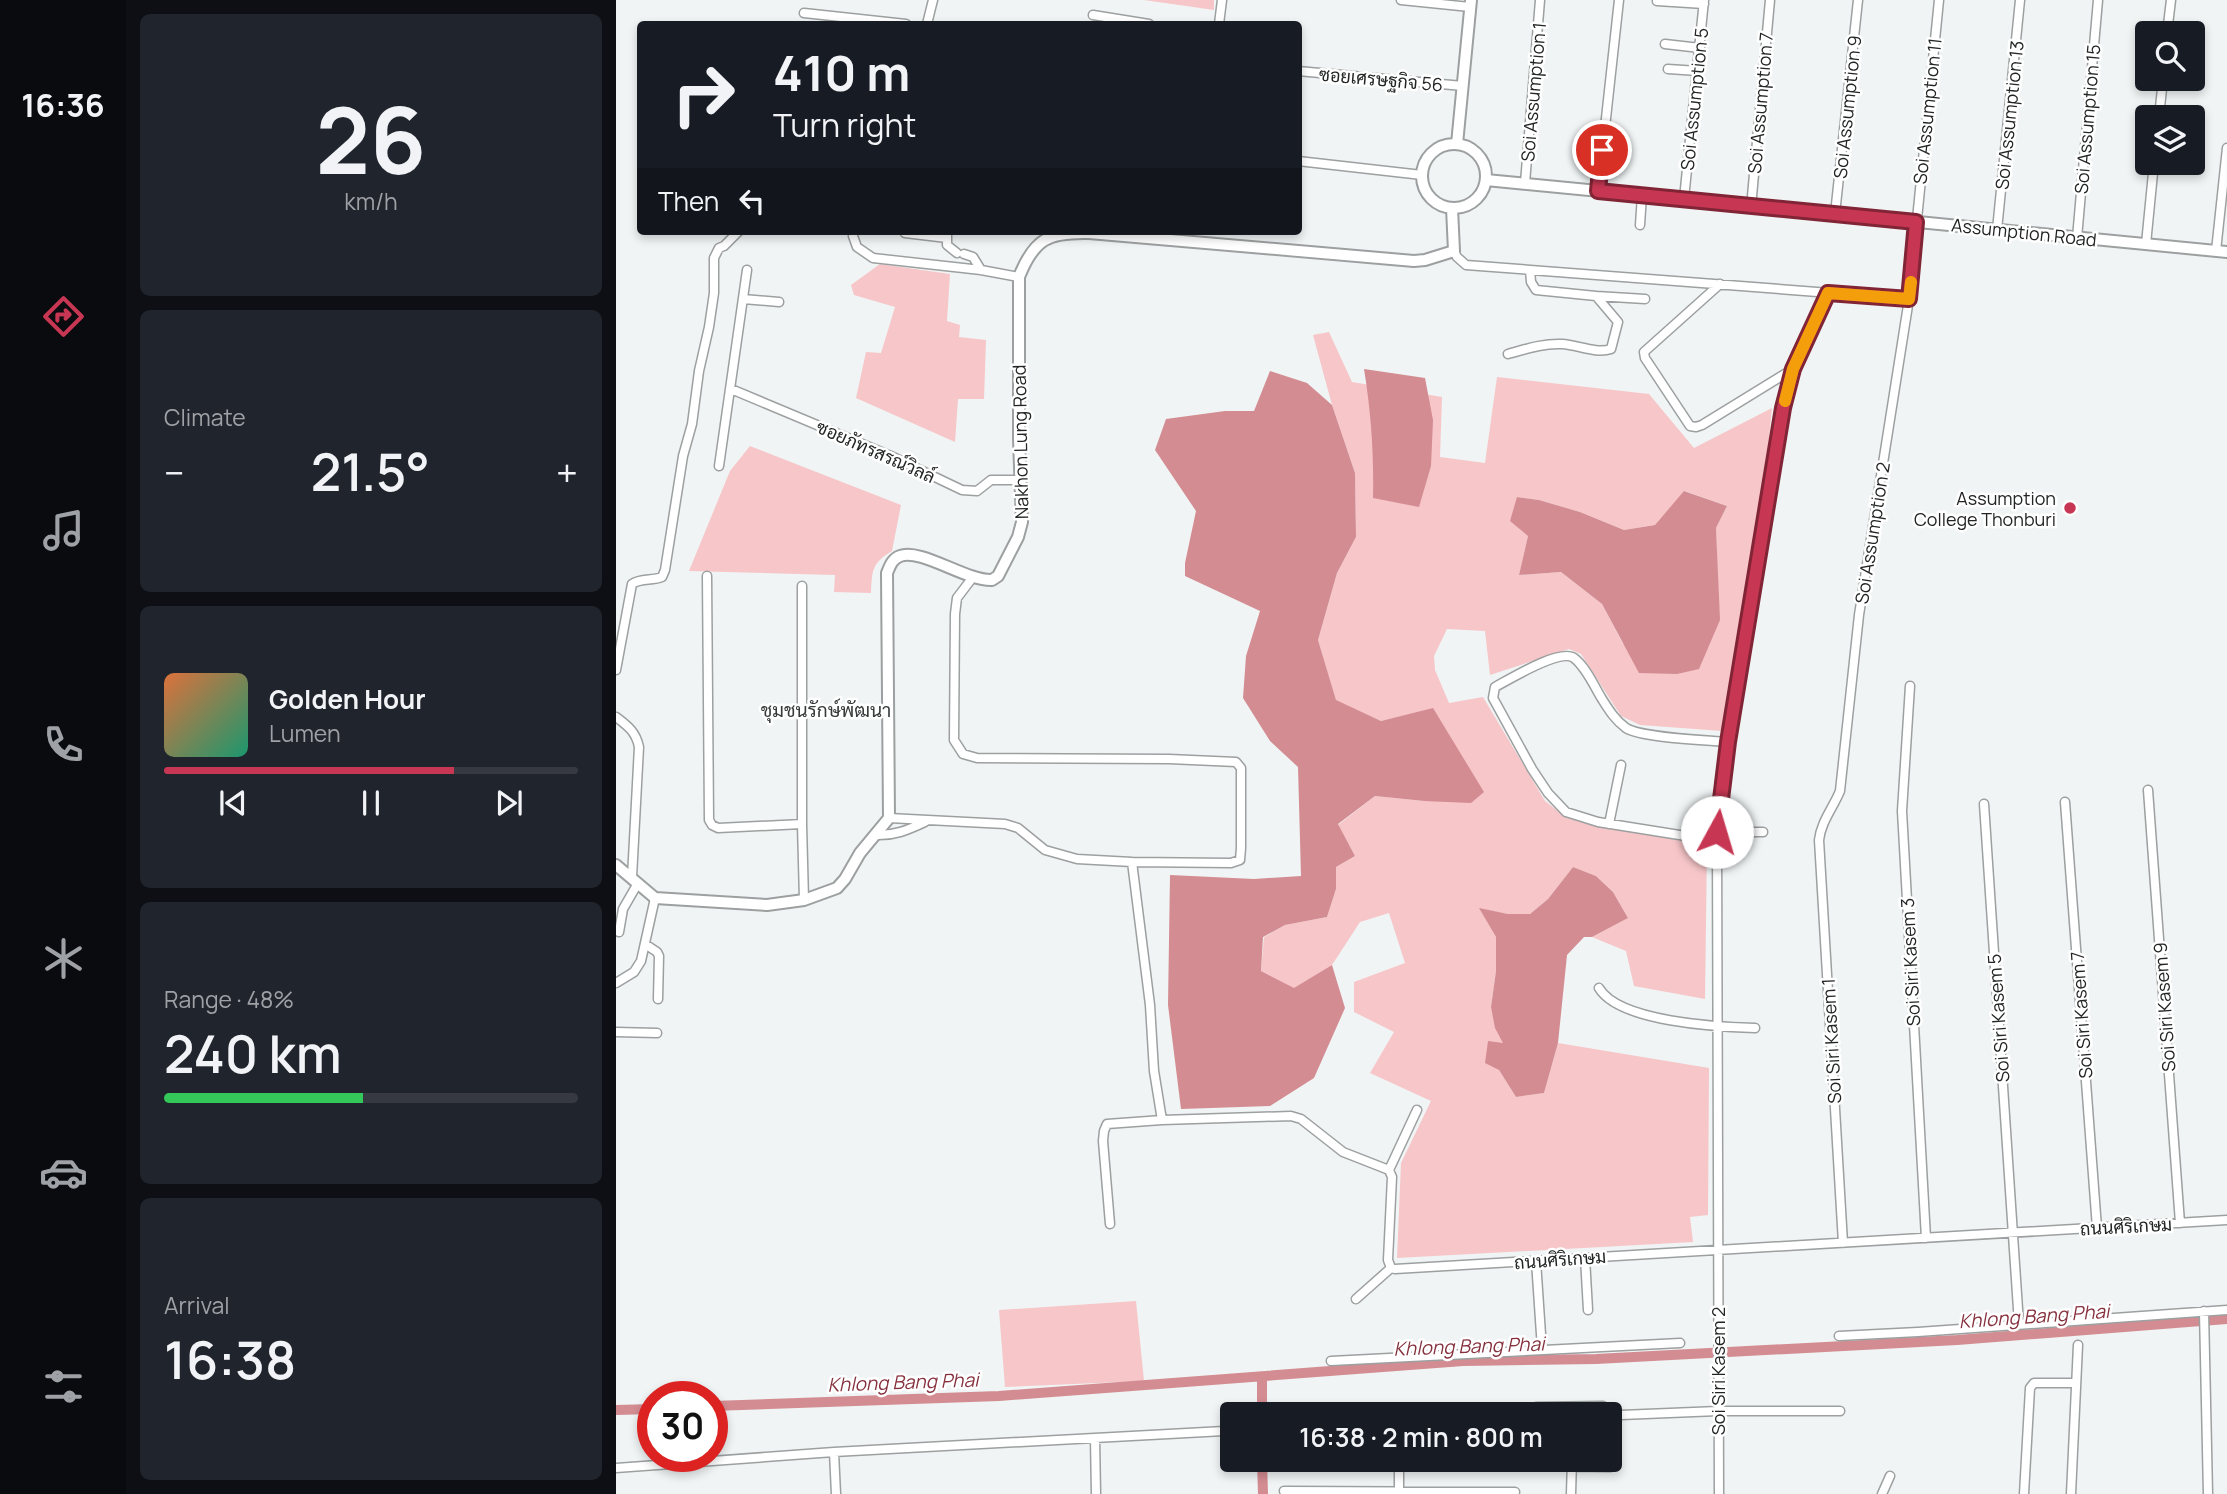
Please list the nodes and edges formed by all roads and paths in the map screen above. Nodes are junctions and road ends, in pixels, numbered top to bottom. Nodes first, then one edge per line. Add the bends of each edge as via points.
1 (933, 0) edge
2 (1222, 0) edge
3 (1401, 0) edge
4 (1540, 0) edge
5 (1619, 0) edge
6 (1770, 0) edge
7 (1858, 0) edge
8 (1939, 0) edge
9 (2020, 0) edge
10 (2098, 0) edge
11 (2171, 0) edge
12 (1657, 1) edge
13 (1704, 2) edge
14 (1471, 4) edge
15 (804, 13) dead end
16 (1093, 15) dead end
17 (878, 21) edge
18 (928, 21) edge
19 (1130, 21) edge
20 (1219, 21) edge
21 (2168, 21) edge
22 (1665, 44) dead end
23 (1700, 48) junction
24 (1668, 69) dead end
25 (1302, 71) edge
26 (1698, 71) junction
27 (1462, 86) junction
28 (1457, 144) junction
29 (2227, 148) edge
30 (1302, 161) edge
31 (2153, 175) edge
32 (1422, 176) junction
33 (1486, 180) junction
34 (1525, 183) junction
35 (1598, 191) junction
36 (1643, 195) junction
37 (1684, 199) junction
38 (1751, 207) junction
39 (1452, 208) junction
40 (1835, 214) junction
41 (1916, 222) junction
42 (1640, 225) dead end
43 (1997, 230) junction
44 (735, 235) edge
45 (947, 235) edge
46 (1052, 235) edge
47 (1112, 235) edge
48 (853, 236) dead end
49 (2077, 238) junction
50 (2146, 244) junction
51 (1454, 251) junction
52 (2222, 252) edge
53 (747, 270) dead end
54 (981, 270) junction
55 (1530, 270) junction
56 (1019, 277) junction
57 (1720, 284) junction
58 (1828, 293) junction
59 (1596, 296) junction
60 (743, 299) junction
61 (1646, 299) dead end
62 (1909, 299) junction
63 (779, 302) dead end
64 (1508, 354) dead end
65 (1793, 369) junction
66 (731, 389) junction
67 (719, 466) dead end
68 (1020, 480) junction
69 (707, 576) dead end
70 (973, 577) junction
71 (802, 586) dead end
72 (616, 670) edge
73 (1910, 686) dead end
74 (616, 717) edge
75 (1728, 742) junction
76 (1621, 765) dead end
77 (2148, 790) dead end
78 (2065, 802) dead end
79 (1984, 804) dead end
80 (889, 818) junction
81 (928, 821) junction
82 (802, 824) junction
83 (1609, 824) junction
84 (1763, 832) dead end
85 (875, 835) junction
86 (1717, 836) junction
87 (1819, 840) joint
88 (1132, 862) junction
89 (616, 865) edge
90 (635, 880) junction
91 (655, 898) junction
92 (804, 900) junction
93 (619, 932) dead end
94 (645, 944) junction
95 (616, 984) edge
96 (1599, 988) dead end
97 (658, 999) dead end
98 (1716, 1027) junction
99 (1755, 1028) dead end
100 (616, 1032) edge
101 (657, 1033) dead end
102 (1417, 1110) dead end
103 (1162, 1120) junction
104 (1390, 1170) junction
105 (2227, 1220) edge
106 (2180, 1223) junction
107 (1110, 1224) dead end
108 (2097, 1228) junction
109 (2013, 1233) junction
110 (1926, 1238) junction
111 (1843, 1242) junction
112 (1718, 1249) junction
113 (1585, 1258) junction
114 (1536, 1261) junction
115 (1391, 1268) junction
116 (1356, 1299) dead end
117 (1588, 1310) dead end
118 (2227, 1310) edge
119 (2205, 1314) junction
120 (2020, 1324) junction
121 (1839, 1336) dead end
122 (1681, 1343) dead end
123 (2078, 1345) dead end
124 (1542, 1349) junction
125 (1331, 1361) dead end
126 (2076, 1383) junction
127 (1718, 1411) junction
128 (1840, 1411) dead end
129 (1622, 1415) edge
130 (1220, 1431) edge
131 (1095, 1438) junction
132 (834, 1452) junction
133 (616, 1468) edge
134 (1399, 1472) edge
135 (1572, 1472) edge
136 (1890, 1476) dead end
137 (1284, 1491) dead end
138 (1515, 1492) dead end
139 (1399, 1493) edge
140 (836, 1494) edge
141 (1096, 1494) edge
142 (1571, 1494) edge
143 (1719, 1494) edge
144 (1882, 1494) edge
145 (2024, 1494) edge
146 (2071, 1494) edge
147 (2208, 1494) edge

1 - 18 street
2 - 20 street
3 - 14 street
4 - 34 street, Soi Assumption 1
5 - 35 street
6 - 38 street, Soi Assumption 7
7 - 40 street, Soi Assumption 9
8 - 41 street, Soi Assumption 11
9 - 43 street, Soi Assumption 13
10 - 49 street, Soi Assumption 15
11 - 21 street
12 - 13 street
13 - 23 street, Soi Assumption 5
14 - 27 street
15 - 17 street
16 - 19 street
22 - 23 street
23 - 26 street, Soi Assumption 5
24 - 26 street
25 - 27 street, ซอยเศรษฐกิจ 56
26 - 37 street, Soi Assumption 5
27 - 28 street
28 - 32 street via 1434,152 1425,162
28 - 33 street via 1480,158
29 - 52 street
30 - 32 street
31 - 50 street
32 - 39 street via 1430,197
33 - 34 street, Assumption Road
33 - 39 street via 1473,202
34 - 35 street, Assumption Road
35 - 36 street, Assumption Road
36 - 37 street, Assumption Road
36 - 42 street
37 - 38 street, Assumption Road
38 - 40 street, Assumption Road
39 - 51 street
40 - 41 street, Assumption Road
41 - 43 street, Assumption Road
41 - 62 street, Soi Assumption 2
43 - 49 street, Assumption Road
44 - 72 street via 714,258 709,327 665,570 654,581 632,584
45 - 54 street via 947,246 973,257
46 - 56 street, Nakhon Lung Road via 1026,259
47 - 51 street, Nakhon Lung Road via 1414,261
48 - 54 street via 857,247 873,258
49 - 50 street, Assumption Road
50 - 52 street, Assumption Road
51 - 55 street via 1466,265
53 - 60 street
54 - 56 street
55 - 57 street
55 - 59 street via 1536,290
56 - 68 street, Nakhon Lung Road
57 - 58 street
57 - 65 street via 1644,352 1690,426 1702,425
58 - 62 street
58 - 65 street, Soi Siri Kasem 2
59 - 61 street
59 - 64 street via 1618,322 1611,349 1553,344
60 - 63 street
60 - 66 street
62 - 87 street, Soi Assumption 2 via 1859,615 1840,791
65 - 75 street, Soi Siri Kasem 2
66 - 67 street
66 - 68 street, ซอยภัทรสรณ์วิลล์ via 962,490 977,491 991,480
68 - 70 street, Nakhon Lung Road via 1018,537 998,576 992,580
69 - 82 street via 709,820 718,828
70 - 80 street via 912,554 892,562 887,573
70 - 88 street via 957,598 955,614 954,740 963,754 1240,764 1240,860
71 - 82 street
73 - 110 street, Soi Siri Kasem 3 via 1902,811
74 - 90 street via 632,729 639,747
75 - 83 street via 1628,729 1610,712 1581,666 1567,655 1495,687 1499,709 1553,799 1576,817
75 - 86 street, Soi Siri Kasem 2
76 - 83 street
77 - 106 street, Soi Siri Kasem 9
78 - 108 street, Soi Siri Kasem 7
79 - 109 street, Soi Siri Kasem 5
80 - 81 street
80 - 85 street
81 - 85 street via 890,836
81 - 88 street via 995,821 1018,828 1054,854
82 - 92 street
83 - 86 street
84 - 86 street
85 - 92 street via 837,888
86 - 98 street, Soi Siri Kasem 2
87 - 111 street, Soi Siri Kasem 1
88 - 103 street
89 - 90 street
90 - 91 street
90 - 93 street
91 - 92 street via 767,905
91 - 94 street
94 - 95 street via 634,972
94 - 97 street via 659,956
96 - 98 street via 1603,996 1625,1008
98 - 99 street
98 - 112 street, Soi Siri Kasem 2
100 - 101 street
102 - 104 street
103 - 104 street via 1291,1116 1343,1152
103 - 107 street via 1107,1124 1103,1141
104 - 115 street
105 - 106 street, ถนนศิริเกษม
106 - 108 street, ถนนศิริเกษม
108 - 109 street, ถนนศิริเกษม
109 - 110 street, ถนนศิริเกษม
109 - 120 street, Soi Siri Kasem 5
110 - 111 street, ถนนศิริเกษม
111 - 112 street, ถนนศิริเกษม
112 - 113 street, ถนนศิริเกษม
112 - 127 street, Soi Siri Kasem 2
113 - 114 street, ถนนศิริเกษม
113 - 117 street
114 - 115 street, ถนนศิริเกษม
114 - 124 street
115 - 116 street
118 - 119 street
119 - 120 street
119 - 147 street
120 - 121 street
122 - 124 street
123 - 126 street
124 - 125 street
126 - 145 street via 2034,1383 2030,1388
126 - 146 street
127 - 128 street
127 - 129 street
127 - 143 street, Soi Siri Kasem 2
130 - 131 street
131 - 132 street
131 - 141 street
132 - 133 street
132 - 140 street
134 - 139 street
135 - 142 street
136 - 144 street
137 - 139 street
138 - 139 street

